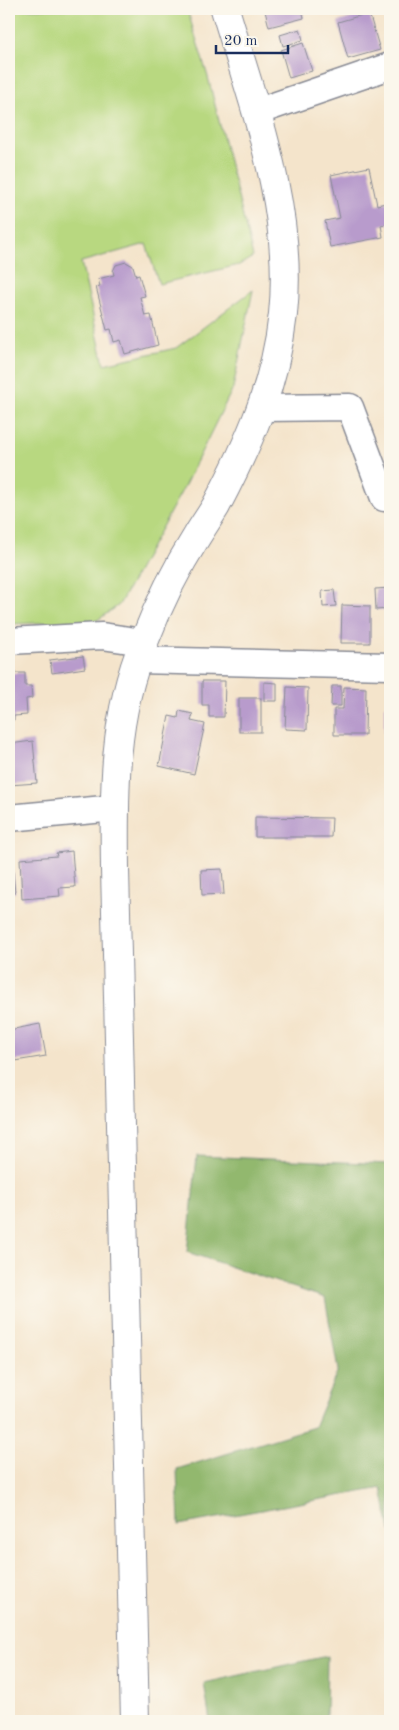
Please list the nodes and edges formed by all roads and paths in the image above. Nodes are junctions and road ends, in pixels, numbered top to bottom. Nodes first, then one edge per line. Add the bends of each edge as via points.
1 (225, 9) edge
2 (390, 66) edge
3 (256, 112) junction
4 (261, 408) junction
5 (388, 504) edge
6 (9, 641) edge
7 (140, 651) junction
8 (390, 666) edge
9 (115, 808) junction
10 (9, 818) edge
11 (135, 1721) edge

1 - 3 street
2 - 3 street
3 - 4 street via 280,209 284,280 276,359
4 - 5 street via 350,407
4 - 7 street via 216,507 177,570
6 - 7 street via 102,636
7 - 8 street
7 - 9 street via 122,714 116,755
9 - 10 street
9 - 11 street

